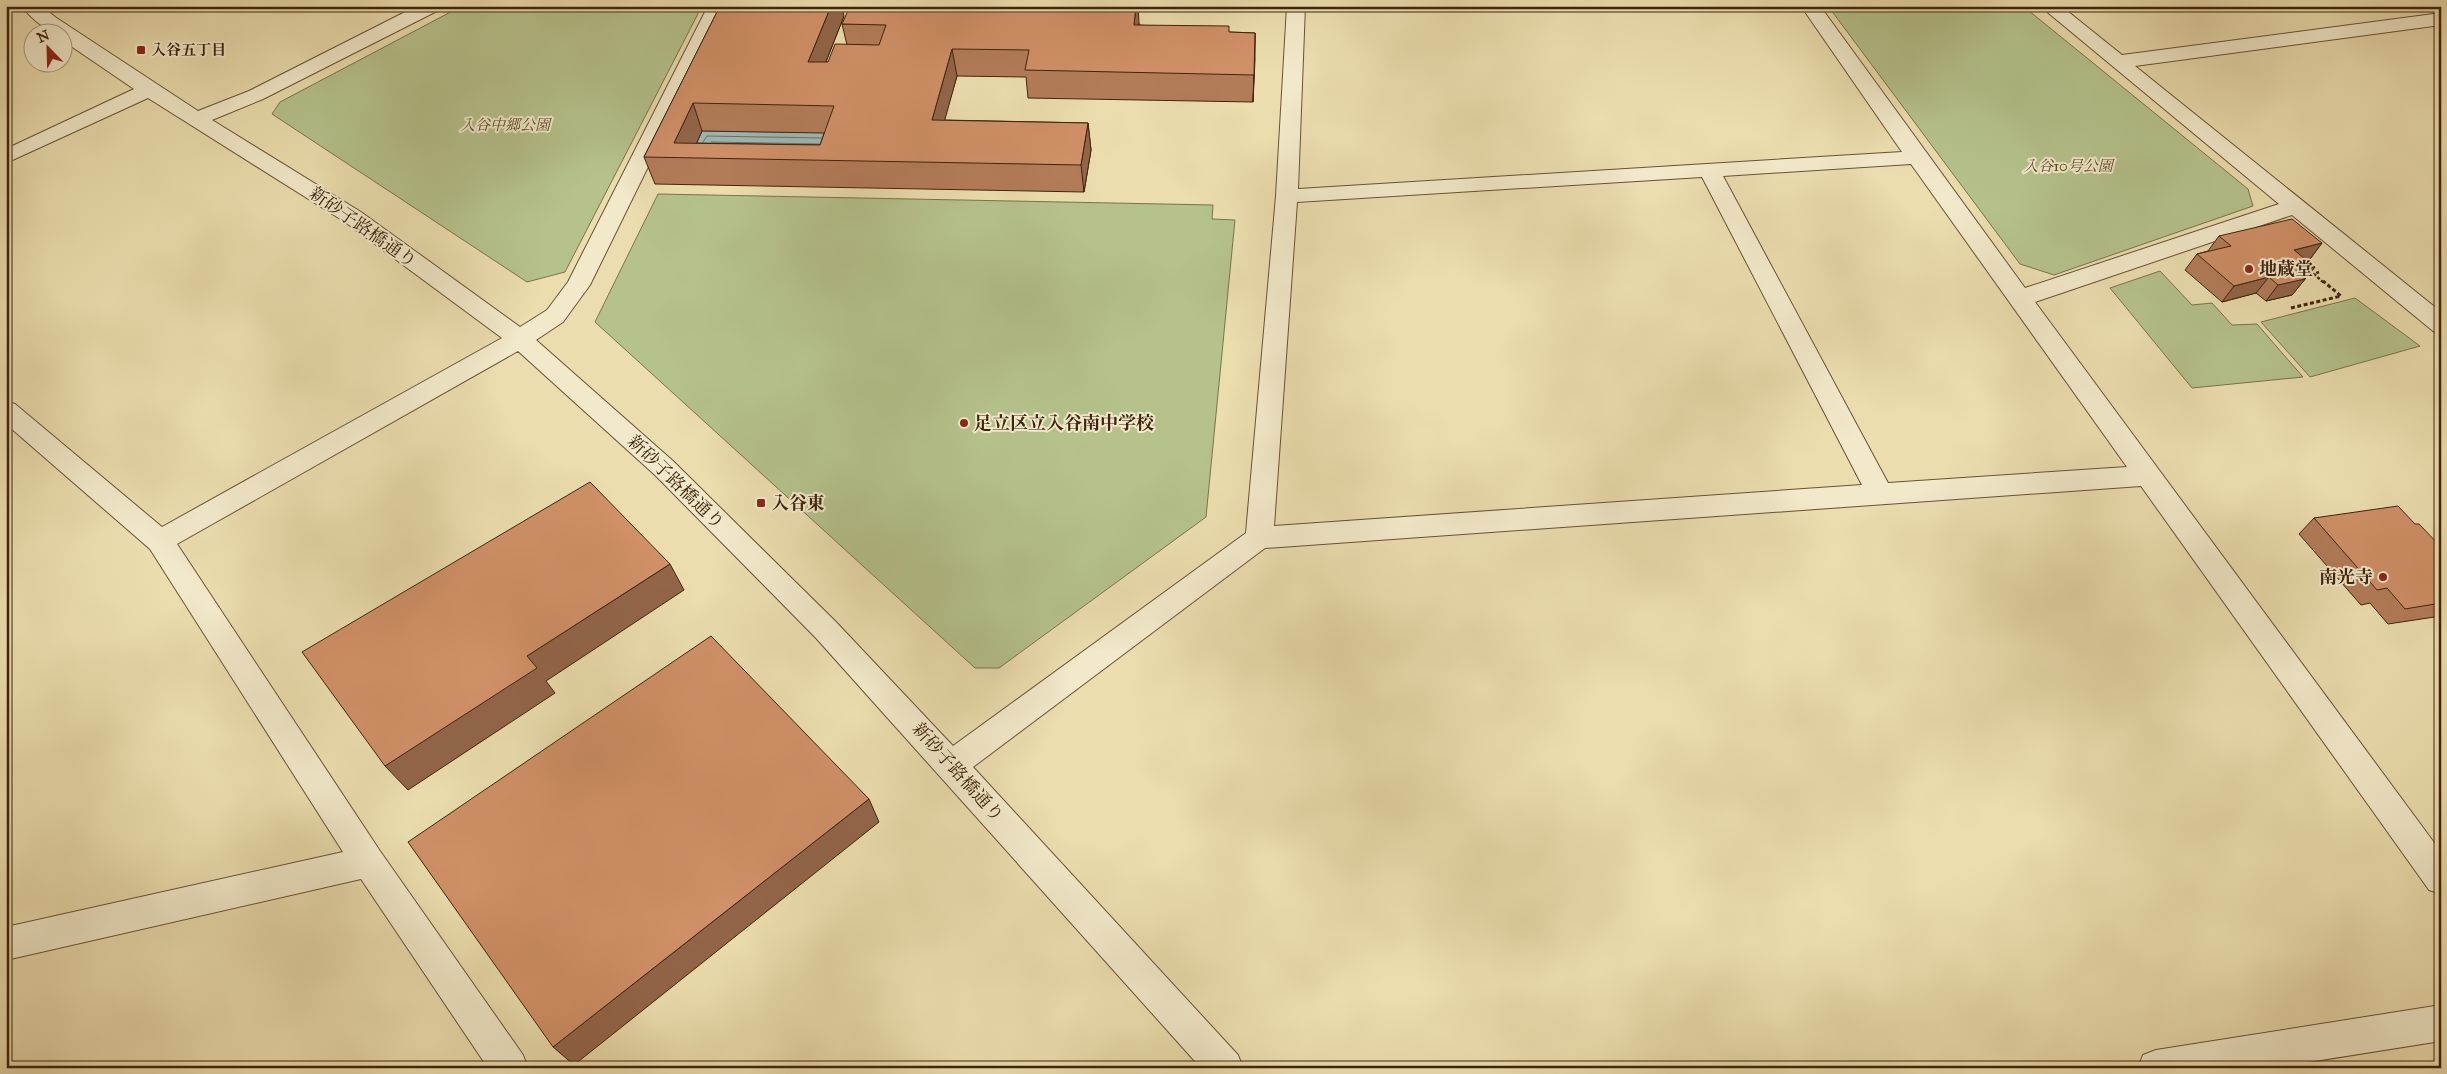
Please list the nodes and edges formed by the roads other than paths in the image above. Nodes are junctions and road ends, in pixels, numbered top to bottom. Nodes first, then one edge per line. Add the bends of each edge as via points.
1 (32, 6) edge
2 (432, 6) edge
3 (718, 6) edge
4 (1296, 6) edge
5 (1810, 6) edge
6 (2048, 6) edge
7 (2436, 23) edge
8 (2117, 62) junction
9 (149, 90) junction
10 (197, 119) junction
11 (1916, 157) junction
12 (6, 158) edge
13 (1709, 170) junction
14 (1287, 196) junction
15 (2293, 207) junction
16 (2020, 298) junction
17 (2441, 326) edge
18 (520, 339) junction
19 (6, 410) edge
20 (2149, 476) junction
21 (1881, 495) junction
22 (1259, 538) junction
23 (160, 541) junction
24 (952, 764) junction
25 (368, 862) junction
26 (2441, 879) edge
27 (6, 944) edge
28 (2441, 1023) edge
29 (510, 1068) edge
30 (1225, 1068) edge
31 (2156, 1068) edge

1 - 9 street, 新砂子路橋通り via 48,21
2 - 10 street via 256,94
3 - 18 street via 578,285 555,316
4 - 14 street
5 - 11 street
6 - 8 street
7 - 8 street
8 - 15 street
9 - 10 street, 新砂子路橋通り
9 - 12 street
10 - 18 street, 新砂子路橋通り via 353,217
11 - 13 street
11 - 16 street
13 - 14 street
13 - 21 street
14 - 22 street
15 - 16 street
15 - 17 street
16 - 20 street
18 - 23 street
18 - 24 street, 新砂子路橋通り via 664,468 826,630
19 - 23 street
20 - 21 street
20 - 26 street
21 - 22 street
22 - 24 street
23 - 25 street
24 - 30 street, 新砂子路橋通り
25 - 27 street
25 - 29 street
28 - 31 street

